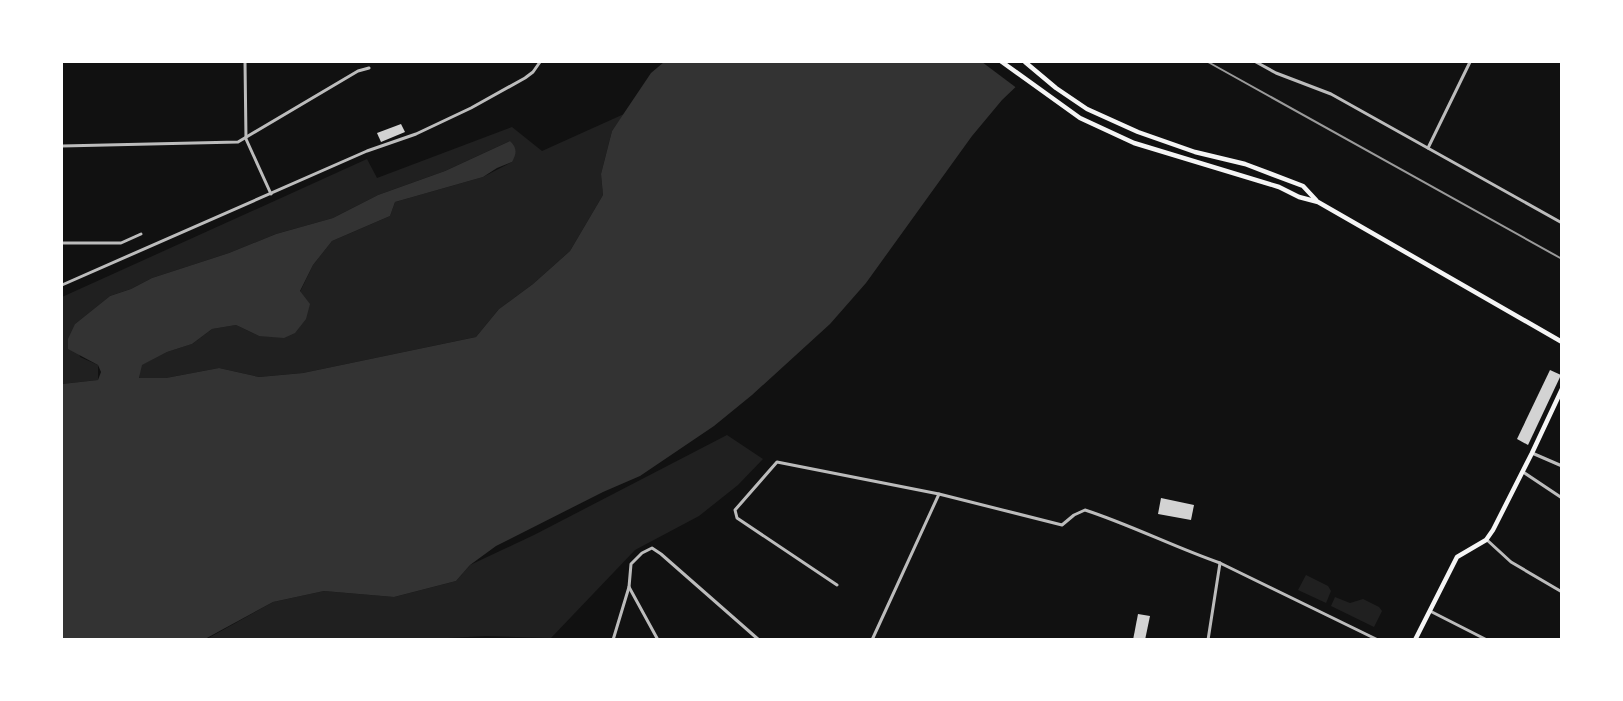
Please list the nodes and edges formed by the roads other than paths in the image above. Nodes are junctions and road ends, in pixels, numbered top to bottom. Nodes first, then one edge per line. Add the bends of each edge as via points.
1 (244, 62) edge
2 (540, 62) edge
3 (1002, 62) edge
4 (1025, 62) edge
5 (1256, 62) edge
6 (1470, 62) edge
7 (369, 68) dead end
8 (246, 139) junction
9 (62, 146) edge
10 (1428, 148) junction
11 (271, 194) junction
12 (1318, 202) junction
13 (1562, 223) edge
14 (141, 234) dead end
15 (62, 243) edge
16 (62, 285) edge
17 (1562, 342) edge
18 (1562, 389) edge
19 (1532, 453) junction
20 (1562, 466) edge
21 (1523, 472) junction
22 (939, 494) junction
23 (1562, 498) edge
24 (1486, 540) junction
25 (1220, 563) junction
26 (837, 585) dead end
27 (628, 587) junction
28 (1562, 592) edge
29 (1430, 611) junction
30 (613, 639) edge
31 (658, 639) edge
32 (759, 639) edge
33 (872, 639) edge
34 (1208, 639) edge
35 (1378, 639) edge
36 (1415, 639) edge
37 (1487, 639) edge

1 - 8 street
2 - 11 street via 525,78 471,108
3 - 12 main road via 1080,118 1134,143
4 - 12 main road via 1087,109 1138,132 1303,186
5 - 10 street via 1331,94
6 - 10 street
7 - 8 street
8 - 9 street
8 - 11 street
10 - 13 street
11 - 16 street
12 - 17 main road
14 - 15 street via 121,243
18 - 19 main road
19 - 20 street
19 - 21 main road
21 - 23 street
21 - 24 main road
22 - 25 street via 1062,525 1085,510
22 - 26 street via 773,464 735,515
22 - 33 street
24 - 28 street via 1511,561
24 - 29 main road via 1457,557
25 - 34 street
25 - 35 street
27 - 30 street
27 - 31 street
27 - 32 street via 632,564 652,548
29 - 36 main road
29 - 37 street

